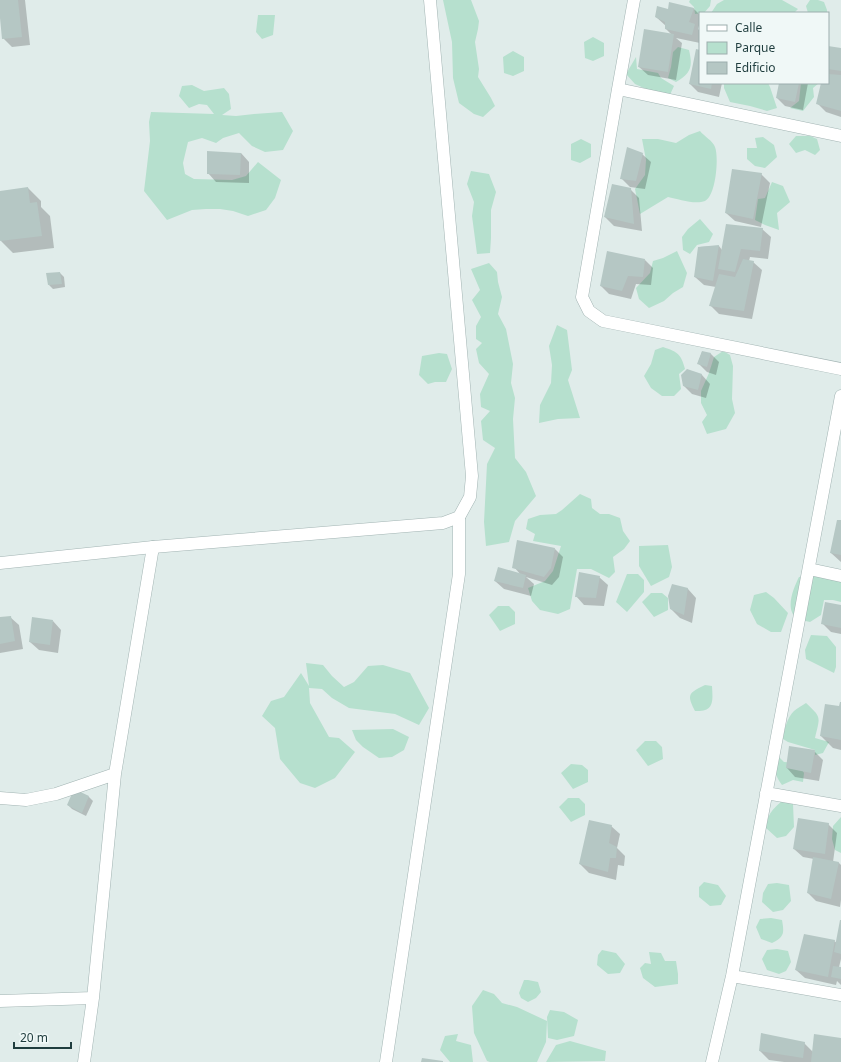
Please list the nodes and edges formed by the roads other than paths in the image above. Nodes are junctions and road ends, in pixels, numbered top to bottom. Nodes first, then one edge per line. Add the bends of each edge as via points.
1 (430, 0) edge
2 (634, 0) edge
3 (618, 89) junction
4 (841, 136) edge
5 (841, 369) edge
6 (841, 396) edge
7 (459, 517) junction
8 (153, 547) junction
9 (0, 563) edge
10 (808, 569) junction
11 (841, 576) edge
12 (115, 774) junction
13 (766, 793) junction
14 (0, 798) edge
15 (841, 806) edge
16 (732, 976) junction
17 (841, 995) edge
18 (93, 998) junction
19 (0, 1001) edge
20 (84, 1062) edge
21 (386, 1062) edge
22 (712, 1062) edge

1 - 7 street via 472,476 470,497
2 - 3 street
3 - 4 street
3 - 5 street via 582,297 589,311 603,321
6 - 10 street
7 - 8 street via 443,523
7 - 21 street via 459,574
8 - 9 street
8 - 12 street
10 - 11 street
10 - 13 street
12 - 14 street via 56,794 26,800
12 - 18 street
13 - 15 street
13 - 16 street
16 - 17 street
16 - 22 street
18 - 19 street
18 - 20 street

